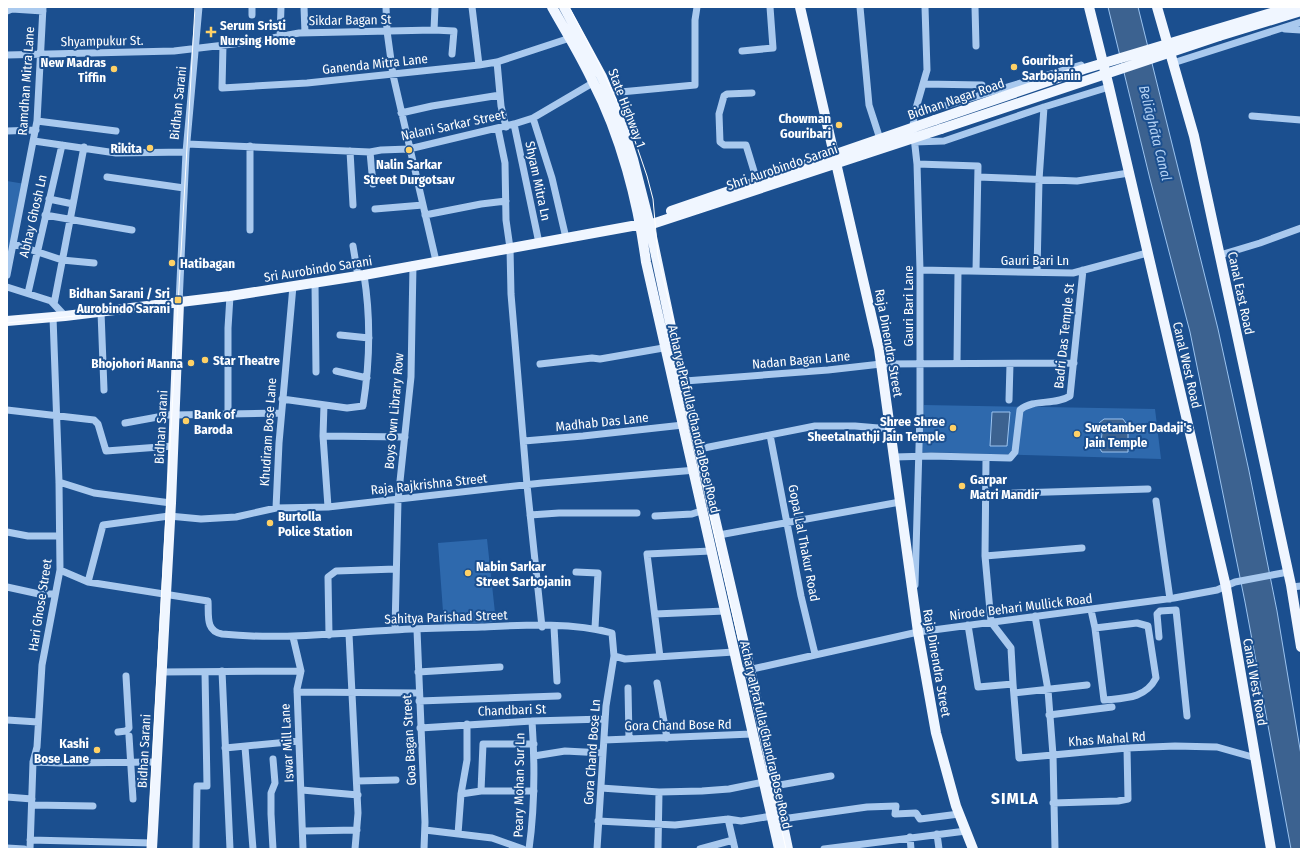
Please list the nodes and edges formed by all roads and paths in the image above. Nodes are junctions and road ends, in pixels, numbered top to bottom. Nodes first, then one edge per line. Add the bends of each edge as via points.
1 (199, 7) edge
2 (252, 7) edge
3 (281, 7) edge
4 (304, 7) edge
5 (386, 7) edge
6 (435, 7) edge
7 (472, 7) edge
8 (552, 7) edge
9 (564, 7) edge
10 (697, 7) edge
11 (770, 7) edge
12 (800, 7) edge
13 (860, 7) edge
14 (925, 7) edge
15 (975, 7) edge
16 (1089, 7) edge
17 (1157, 7) edge
18 (1274, 7) edge
19 (1291, 7) edge
20 (43, 9) edge
21 (7, 11) edge
22 (1301, 11) edge
23 (252, 15) dead end
24 (1301, 22) edge
25 (1280, 28) junction
26 (434, 30) junction
27 (1301, 30) edge
28 (387, 31) junction
29 (305, 33) junction
30 (280, 37) junction
31 (570, 38) junction
32 (1166, 40) junction
33 (223, 45) junction
34 (976, 46) dead end
35 (196, 48) junction
36 (742, 51) dead end
37 (40, 54) junction
38 (452, 54) dead end
39 (7, 55) edge
40 (1102, 59) junction
41 (497, 62) junction
42 (1173, 64) junction
43 (479, 65) junction
44 (393, 75) junction
45 (598, 80) junction
46 (924, 84) junction
47 (982, 85) dead end
48 (1109, 87) junction
49 (610, 93) junction
50 (752, 93) dead end
51 (500, 95) junction
52 (1044, 107) junction
53 (401, 114) junction
54 (914, 115) junction
55 (1252, 116) dead end
56 (532, 118) junction
57 (1301, 120) edge
58 (37, 121) junction
59 (510, 125) junction
60 (498, 129) junction
61 (36, 130) junction
62 (116, 130) dead end
63 (7, 131) edge
64 (914, 136) junction
65 (880, 139) junction
66 (34, 140) junction
67 (187, 144) junction
68 (62, 145) junction
69 (250, 146) junction
70 (84, 148) junction
71 (409, 149) junction
72 (350, 151) junction
73 (186, 152) junction
74 (370, 152) junction
75 (836, 158) junction
76 (917, 164) junction
77 (1129, 173) junction
78 (107, 177) dead end
79 (978, 177) junction
80 (1039, 180) junction
81 (757, 181) junction
82 (373, 184) dead end
83 (184, 188) junction
84 (49, 199) junction
85 (506, 201) junction
86 (73, 204) junction
87 (353, 205) dead end
88 (424, 205) junction
89 (375, 210) dead end
90 (45, 215) junction
91 (425, 215) junction
92 (70, 220) junction
93 (642, 223) junction
94 (1301, 228) edge
95 (132, 230) dead end
96 (250, 230) dead end
97 (566, 238) junction
98 (14, 244) junction
99 (539, 244) junction
100 (353, 246) dead end
101 (510, 248) junction
102 (37, 251) junction
103 (1147, 253) junction
104 (1220, 255) junction
105 (62, 260) junction
106 (436, 261) junction
107 (94, 263) dead end
108 (413, 265) junction
109 (920, 270) junction
110 (1083, 270) junction
111 (958, 271) junction
112 (976, 271) junction
113 (1037, 272) junction
114 (7, 275) edge
115 (361, 276) junction
116 (315, 283) junction
117 (292, 286) junction
118 (7, 287) edge
119 (28, 293) junction
120 (230, 296) junction
121 (179, 303) junction
122 (54, 304) junction
123 (101, 312) junction
124 (65, 316) junction
125 (53, 317) junction
126 (7, 321) edge
127 (340, 335) dead end
128 (369, 338) junction
129 (676, 346) junction
130 (665, 348) junction
131 (920, 363) junction
132 (957, 363) junction
133 (540, 364) dead end
134 (881, 364) junction
135 (1010, 364) junction
136 (1074, 364) junction
137 (316, 372) dead end
138 (336, 372) dead end
139 (367, 378) junction
140 (685, 381) junction
141 (104, 390) dead end
142 (282, 399) junction
143 (1009, 400) dead end
144 (324, 405) junction
145 (7, 410) edge
146 (281, 413) junction
147 (228, 414) junction
148 (174, 415) junction
149 (56, 416) junction
150 (125, 423) dead end
151 (683, 425) junction
152 (890, 429) junction
153 (323, 436) junction
154 (770, 436) junction
155 (405, 437) junction
156 (524, 441) junction
157 (173, 446) junction
158 (699, 450) junction
159 (919, 456) junction
160 (894, 457) junction
161 (986, 459) junction
162 (704, 468) junction
163 (693, 471) junction
164 (59, 482) junction
165 (527, 485) junction
166 (1148, 489) dead end
167 (986, 494) junction
168 (398, 500) junction
169 (1156, 501) dead end
170 (171, 502) junction
171 (900, 502) junction
172 (328, 507) junction
173 (276, 508) junction
174 (701, 511) junction
175 (637, 513) dead end
176 (530, 515) junction
177 (169, 516) junction
178 (655, 516) dead end
179 (788, 523) junction
180 (7, 532) edge
181 (719, 535) junction
182 (59, 536) junction
183 (1082, 548) dead end
184 (711, 551) junction
185 (985, 556) junction
186 (396, 569) junction
187 (60, 570) junction
188 (576, 572) dead end
189 (1284, 573) junction
190 (88, 582) junction
191 (1230, 584) junction
192 (7, 587) edge
193 (1296, 587) edge
194 (165, 593) junction
195 (54, 594) junction
196 (1172, 599) junction
197 (1159, 601) junction
198 (914, 607) junction
199 (1093, 610) junction
200 (1176, 610) junction
201 (725, 611) junction
202 (1160, 611) junction
203 (655, 614) junction
204 (1035, 616) junction
205 (991, 622) junction
206 (968, 625) junction
207 (542, 627) junction
208 (554, 627) junction
209 (595, 628) junction
210 (1095, 628) junction
211 (395, 630) junction
212 (417, 630) junction
213 (918, 632) junction
214 (349, 634) junction
215 (329, 635) junction
216 (1159, 636) dead end
217 (293, 637) junction
218 (1301, 647) edge
219 (734, 652) junction
220 (815, 654) junction
221 (614, 656) junction
222 (660, 657) junction
223 (500, 667) dead end
224 (750, 669) junction
225 (222, 671) junction
226 (301, 671) junction
227 (161, 672) junction
228 (205, 672) junction
229 (418, 672) junction
230 (739, 672) junction
231 (126, 676) dead end
232 (557, 682) dead end
233 (657, 683) dead end
234 (1013, 684) junction
235 (1087, 685) dead end
236 (628, 688) dead end
237 (1048, 690) junction
238 (297, 692) junction
239 (352, 692) junction
240 (419, 693) junction
241 (1014, 693) junction
242 (558, 696) dead end
243 (419, 701) junction
244 (1112, 706) dead end
245 (1049, 715) junction
246 (1187, 716) dead end
247 (7, 720) edge
248 (605, 720) junction
249 (532, 721) junction
250 (38, 722) junction
251 (467, 724) junction
252 (420, 728) junction
253 (118, 732) dead end
254 (752, 734) junction
255 (129, 736) dead end
256 (629, 738) junction
257 (667, 738) junction
258 (604, 740) junction
259 (299, 741) junction
260 (534, 744) junction
261 (245, 747) junction
262 (225, 748) junction
263 (1126, 748) junction
264 (603, 753) junction
265 (1053, 755) junction
266 (534, 756) junction
267 (1256, 758) junction
268 (273, 759) dead end
269 (33, 762) junction
270 (131, 762) junction
271 (156, 762) junction
272 (831, 776) dead end
273 (396, 780) dead end
274 (357, 781) junction
275 (764, 782) junction
276 (774, 786) junction
277 (601, 788) junction
278 (302, 790) junction
279 (481, 792) junction
280 (534, 792) junction
281 (659, 792) junction
282 (461, 794) junction
283 (358, 795) junction
284 (7, 797) edge
285 (134, 799) dead end
286 (32, 802) junction
287 (1054, 802) junction
288 (93, 806) dead end
289 (959, 814) junction
290 (772, 816) junction
291 (728, 819) junction
292 (782, 819) junction
293 (598, 821) junction
294 (658, 824) junction
295 (357, 830) junction
296 (425, 830) junction
297 (303, 831) junction
298 (966, 831) junction
299 (458, 834) junction
300 (937, 834) junction
301 (910, 837) junction
302 (30, 840) junction
303 (733, 840) junction
304 (152, 846) edge
305 (7, 848) edge
306 (24, 849) edge
307 (30, 849) edge
308 (196, 849) edge
309 (230, 849) edge
310 (253, 849) edge
311 (273, 849) edge
312 (303, 849) edge
313 (355, 849) edge
314 (424, 849) edge
315 (523, 849) edge
316 (529, 849) edge
317 (597, 849) edge
318 (658, 849) edge
319 (700, 849) edge
320 (735, 849) edge
321 (779, 849) edge
322 (788, 849) edge
323 (824, 849) edge
324 (911, 849) edge
325 (939, 849) edge
326 (973, 849) edge
327 (1055, 849) edge
328 (1272, 849) edge

1 - 35 street, Bidhan Sarani
2 - 23 street
3 - 30 street
4 - 29 street
5 - 28 street
6 - 26 street
7 - 43 street
8 - 31 main road, Acharya Prafulla Chandra Bose Road
9 - 45 main road, State Highway 1
10 - 49 street via 695,85
11 - 36 street via 773,48
12 - 75 main road, Raja Dinendra Street
13 - 65 street via 869,105
14 - 46 street, Gauri Bari Lane via 927,70
15 - 34 street
16 - 40 main road, Canal West Road
17 - 32 main road, Canal East Road
18 - 32 street
19 - 64 main road, Bidhan Nagar Road, bridge via 1084,69 935,120
20 - 21 street
20 - 37 street, Ramdhan Mitra Lane
22 - 64 main road, Shri Aurobindo Sarani, bridge
24 - 25 street
25 - 27 street
25 - 42 street
26 - 28 street, Sikdar Bagan St
26 - 38 street, Sikdar Bagan St via 454,31
28 - 29 street, Sikdar Bagan St
28 - 44 street
29 - 30 street, Sikdar Bagan St
30 - 33 street, Sikdar Bagan St
31 - 41 street, Ganenda Mitra Lane
31 - 45 main road, Acharya Prafulla Chandra Bose Road
32 - 42 main road, Canal East Road
33 - 35 street, Sikdar Bagan St
33 - 44 street, Ganenda Mitra Lane via 222,88
35 - 37 street, Shyampukur St. via 174,51
35 - 67 street, Bidhan Sarani
37 - 39 street, Shyampukur St.
37 - 58 street, Ramdhan Mitra Lane
40 - 48 main road, Canal West Road
40 - 54 street
41 - 43 street, Ganenda Mitra Lane
41 - 51 street, Shyam Mitra Ln
42 - 104 main road, Canal East Road via 1194,136
43 - 44 street, Ganenda Mitra Lane
44 - 53 street
45 - 49 main road, State Highway 1
45 - 56 street, Nalani Sarkar Street
45 - 93 main road, Acharya Prafulla Chandra Bose Road
46 - 47 street
46 - 54 street, Gauri Bari Lane
48 - 52 street
48 - 77 main road, Canal West Road
49 - 93 main road, State Highway 1 via 633,159
50 - 81 street via 725,94 719,114 720,142 724,145 746,145
51 - 53 street via 432,106
51 - 59 street, Shyam Mitra Ln
52 - 64 street via 944,141
52 - 80 street
53 - 71 street
54 - 64 street, Gauri Bari Lane
55 - 57 street
56 - 59 street, Nalani Sarkar Street
56 - 97 street via 552,178
58 - 61 street, Ramdhan Mitra Lane
58 - 62 street
59 - 60 street, Nalani Sarkar Street
59 - 99 street, Shyam Mitra Ln
60 - 71 street, Nalani Sarkar Street
60 - 85 street via 505,163
61 - 63 street
61 - 66 street, Ramdhan Mitra Lane
64 - 65 main road, Bidhan Nagar Road
64 - 75 main road, Shri Aurobindo Sarani
64 - 76 street, Gauri Bari Lane
65 - 75 main road, Bidhan Nagar Road
66 - 68 street
66 - 98 street, Ramdhan Mitra Lane
67 - 69 street, Nalani Sarkar Street
67 - 73 street, Bidhan Sarani
68 - 70 street
68 - 84 street, Abhay Ghosh Ln
69 - 72 street, Nalani Sarkar Street
69 - 96 street
70 - 73 street via 116,153
70 - 86 street
71 - 74 street, Nalani Sarkar Street
71 - 88 street
72 - 74 street, Nalani Sarkar Street
72 - 87 street
73 - 83 street, Bidhan Sarani
74 - 82 street
75 - 81 main road, Bidhan Nagar Road
75 - 93 main road, Shri Aurobindo Sarani
75 - 134 main road, Raja Dinendra Street
76 - 79 street via 975,165 979,169
76 - 109 street, Gauri Bari Lane
77 - 80 street via 1077,181
77 - 103 main road, Canal West Road
78 - 83 street
79 - 80 street
79 - 112 street
80 - 113 street
81 - 93 main road, Bidhan Nagar Road
83 - 121 street, Bidhan Sarani
84 - 86 street
84 - 90 street, Abhay Ghosh Ln
85 - 91 street
85 - 101 street
86 - 92 street
88 - 89 street
88 - 91 street
90 - 92 street
90 - 102 street, Abhay Ghosh Ln
91 - 106 street
92 - 95 street
92 - 105 street
93 - 97 main road, Sri Aurobindo Sarani
93 - 129 main road, Acharya Prafulla Chandra Bose Road
93 - 130 main road, Acharya Prafulla Chandra Bose Road via 646,262
94 - 104 street
97 - 99 main road, Sri Aurobindo Sarani
98 - 102 street
98 - 114 street, Ramdhan Mitra Lane
99 - 101 main road, Sri Aurobindo Sarani
100 - 115 street
101 - 106 main road, Sri Aurobindo Sarani
101 - 156 street via 511,294
102 - 105 street
102 - 119 street, Abhay Ghosh Ln
103 - 110 street, Gauri Bari Ln
103 - 191 main road, Canal West Road
104 - 189 main road, Canal East Road
105 - 107 street
105 - 122 street
106 - 108 main road, Sri Aurobindo Sarani
108 - 115 main road, Sri Aurobindo Sarani
108 - 155 street, Boys Own Library Row via 411,377
109 - 111 street, Gauri Bari Ln
109 - 131 street, Gauri Bari Lane
110 - 113 street, Gauri Bari Ln via 1073,273
110 - 136 street, Badri Das Temple St
111 - 112 street, Gauri Bari Ln
111 - 132 street
112 - 113 street, Gauri Bari Ln
115 - 116 main road, Sri Aurobindo Sarani
115 - 128 street
116 - 117 main road, Sri Aurobindo Sarani
116 - 137 street
117 - 120 main road, Sri Aurobindo Sarani
117 - 142 street, Khudiram Bose Lane
118 - 119 street
119 - 122 street
120 - 121 main road, Sri Aurobindo Sarani
120 - 147 street
121 - 123 main road, Sri Aurobindo Sarani
121 - 148 main road, Bidhan Sarani
122 - 124 street
123 - 124 main road, Sri Aurobindo Sarani
123 - 141 street
124 - 125 main road, Sri Aurobindo Sarani
125 - 126 main road, Sri Aurobindo Sarani
125 - 149 street, Hari Ghose Street
127 - 128 street
128 - 139 street
129 - 130 street
129 - 140 main road, Acharya Prafulla Chandra Bose Road
130 - 133 street via 600,359
130 - 151 main road, Acharya Prafulla Chandra Bose Road
131 - 132 street, Nadan Bagan Lane
131 - 134 street, Nadan Bagan Lane
131 - 159 street, Gauri Bari Lane
132 - 135 street, Nadan Bagan Lane
134 - 140 street, Nadan Bagan Lane
134 - 152 main road, Raja Dinendra Street
135 - 136 street, Nadan Bagan Lane
135 - 143 street
136 - 161 street, Badri Das Temple St via 1070,396 1061,401 1027,404 1020,410 1015,452 1010,458
138 - 139 street
139 - 144 street via 363,406 347,408
140 - 158 main road, Acharya Prafulla Chandra Bose Road
142 - 144 street
142 - 146 street, Khudiram Bose Lane
144 - 153 street
145 - 149 street
146 - 147 street
146 - 173 street, Khudiram Bose Lane
147 - 148 street
148 - 150 street
148 - 157 main road, Bidhan Sarani
149 - 157 street via 94,420 98,424 106,451
149 - 164 street, Hari Ghose Street
151 - 156 street, Madhab Das Lane
151 - 163 main road, Acharya Prafulla Chandra Bose Road
152 - 154 street via 815,426
152 - 160 main road, Raja Dinendra Street
153 - 155 street
153 - 172 street
154 - 158 street
154 - 179 street, Gopal Lal Thakur Road
155 - 168 street, Boys Own Library Row
156 - 165 street
157 - 170 main road, Bidhan Sarani
158 - 162 main road, Acharya Prafulla Chandra Bose Road
159 - 160 street
159 - 161 street
159 - 198 street, Gauri Bari Lane
160 - 171 main road, Raja Dinendra Street
161 - 167 street
162 - 163 street, Raja Rajkrishna Street
162 - 181 main road, Acharya Prafulla Chandra Bose Road
163 - 165 street, Raja Rajkrishna Street
163 - 174 main road, Acharya Prafulla Chandra Bose Road
164 - 170 street via 94,493
164 - 182 street, Hari Ghose Street
165 - 168 street, Raja Rajkrishna Street
165 - 176 street
166 - 167 street
167 - 185 street
168 - 172 street, Raja Rajkrishna Street
168 - 186 street, Boys Own Library Row
169 - 196 street
170 - 177 main road, Bidhan Sarani
171 - 179 street
171 - 198 main road, Raja Dinendra Street
172 - 173 street, Raja Rajkrishna Street
173 - 177 street, Raja Rajkrishna Street via 236,518 201,519
174 - 178 street via 692,514
174 - 184 main road, Acharya Prafulla Chandra Bose Road
175 - 176 street
176 - 207 street
177 - 190 street, Raja Rajkrishna Street via 103,525
177 - 194 main road, Bidhan Sarani
179 - 181 street
179 - 220 street, Gopal Lal Thakur Road via 801,596
180 - 182 street via 28,536
181 - 224 main road, Acharya Prafulla Chandra Bose Road
182 - 187 street, Hari Ghose Street
183 - 185 street
184 - 201 main road, Acharya Prafulla Chandra Bose Road
184 - 203 street via 647,554
185 - 205 street
186 - 211 street, Boys Own Library Row
186 - 215 street via 336,571 328,577
187 - 190 street
187 - 195 street, Hari Ghose Street
188 - 209 street via 598,573
189 - 191 street, Nirode Behari Mullick Road
189 - 193 main road, Canal East Road
190 - 194 street
191 - 196 street, Nirode Behari Mullick Road via 1217,590
191 - 267 main road, Canal West Road
192 - 195 street via 39,594
193 - 218 main road, Canal East Road
194 - 217 street, Sahitya Parishad Street via 208,601 209,626 217,633
194 - 227 main road, Bidhan Sarani
195 - 250 street, Hari Ghose Street via 42,665
196 - 197 street, Nirode Behari Mullick Road
196 - 200 street
197 - 199 street, Nirode Behari Mullick Road
197 - 202 street
198 - 213 main road, Raja Dinendra Street
199 - 204 street, Nirode Behari Mullick Road
199 - 210 street
200 - 202 street
200 - 246 street
201 - 203 street
201 - 219 main road, Acharya Prafulla Chandra Bose Road
202 - 216 street via 1157,614
203 - 222 street
204 - 205 street, Nirode Behari Mullick Road
204 - 237 street
205 - 206 street, Nirode Behari Mullick Road
205 - 234 street via 1010,648
206 - 213 street, Nirode Behari Mullick Road
206 - 234 street via 978,687
207 - 208 street, Sahitya Parishad Street
207 - 212 street, Sahitya Parishad Street
208 - 209 street, Sahitya Parishad Street
208 - 232 street
209 - 221 street, Sahitya Parishad Street via 612,633
210 - 210 street via 1137,623 1148,626 1156,678 1152,686 1133,697 1104,700
211 - 212 street, Sahitya Parishad Street
211 - 214 street, Sahitya Parishad Street
212 - 229 street, Goa Bagan Street
213 - 220 street, Nirode Behari Mullick Road
213 - 289 main road, Raja Dinendra Street via 936,733
214 - 215 street, Sahitya Parishad Street
214 - 239 street
215 - 217 street, Sahitya Parishad Street
217 - 226 street, Iswar Mill Lane
219 - 222 street
219 - 230 main road, Acharya Prafulla Chandra Bose Road
220 - 224 street, Nirode Behari Mullick Road
221 - 222 street via 625,659
221 - 248 street, Gora Chand Bose Ln
223 - 229 street
224 - 230 street, Nirode Behari Mullick Road
224 - 276 main road, Acharya Prafulla Chandra Bose Road
225 - 226 street
225 - 228 street
225 - 262 street
226 - 238 street, Iswar Mill Lane
227 - 228 street
227 - 271 main road, Bidhan Sarani
228 - 308 street via 207,786 197,786
229 - 240 street, Goa Bagan Street
230 - 254 main road, Acharya Prafulla Chandra Bose Road
231 - 253 street via 129,728
233 - 257 street
234 - 241 street
235 - 237 street
236 - 256 street
237 - 241 street
237 - 245 street
238 - 239 street
238 - 259 street, Iswar Mill Lane
239 - 240 street
239 - 274 street
240 - 243 street, Goa Bagan Street
241 - 265 street via 1019,758
242 - 243 street
243 - 252 street, Goa Bagan Street
244 - 245 street
245 - 265 street
247 - 250 street
248 - 249 street, Chandbari St
248 - 258 street, Gora Chand Bose Ln
249 - 251 street, Chandbari St
249 - 260 street, Peary Mohan Sur Ln
250 - 269 street, Hari Ghose Street
251 - 252 street, Chandbari St
251 - 282 street via 467,760
252 - 296 street, Goa Bagan Street
254 - 257 street, Gora Chand Bose Rd
254 - 275 main road, Acharya Prafulla Chandra Bose Road
255 - 270 street
256 - 257 street, Gora Chand Bose Rd
256 - 258 street, Gora Chand Bose Rd
258 - 264 street, Gora Chand Bose Ln
259 - 261 street
259 - 278 street, Iswar Mill Lane
260 - 266 street, Peary Mohan Sur Ln
260 - 279 street via 483,744
261 - 262 street
261 - 310 street
262 - 309 street
263 - 265 street, Khas Mahal Rd
263 - 267 street, Khas Mahal Rd via 1217,747
263 - 287 street via 1128,799
264 - 266 street via 565,751
264 - 277 street, Gora Chand Bose Ln
265 - 287 street, Khas Mahal Rd
266 - 280 street, Peary Mohan Sur Ln
267 - 328 main road, Canal West Road
268 - 311 street
269 - 270 street
269 - 286 street, Hari Ghose Street
270 - 271 street
270 - 285 street
271 - 304 main road, Bidhan Sarani
272 - 276 street
273 - 274 street
274 - 283 street
275 - 281 street via 729,790
275 - 290 main road, Acharya Prafulla Chandra Bose Road
276 - 292 main road, Acharya Prafulla Chandra Bose Road
277 - 281 street
277 - 293 street, Gora Chand Bose Ln
278 - 283 street
278 - 297 street, Iswar Mill Lane
279 - 280 street
279 - 282 street
280 - 316 street, Peary Mohan Sur Ln
281 - 294 street
282 - 299 street
283 - 295 street
284 - 286 street
286 - 288 street
286 - 302 street, Hari Ghose Street
287 - 327 street, Khas Mahal Rd
289 - 292 street via 920,819 916,813 895,814 896,806 867,807
289 - 298 main road, Raja Dinendra Street
290 - 291 street via 741,821
290 - 321 main road, Acharya Prafulla Chandra Bose Road
291 - 294 street via 675,825
291 - 303 street
292 - 322 main road, Acharya Prafulla Chandra Bose Road
293 - 294 street
293 - 317 street, Gora Chand Bose Ln
294 - 318 street
295 - 297 street
295 - 313 street
296 - 299 street
296 - 314 street, Goa Bagan Street
297 - 312 street, Iswar Mill Lane
298 - 300 street
298 - 326 main road, Raja Dinendra Street
299 - 315 street via 492,838
300 - 301 street
300 - 325 street
301 - 323 street
301 - 324 street
302 - 304 street
302 - 307 street, Hari Ghose Street
303 - 319 street
303 - 320 street
305 - 306 street

